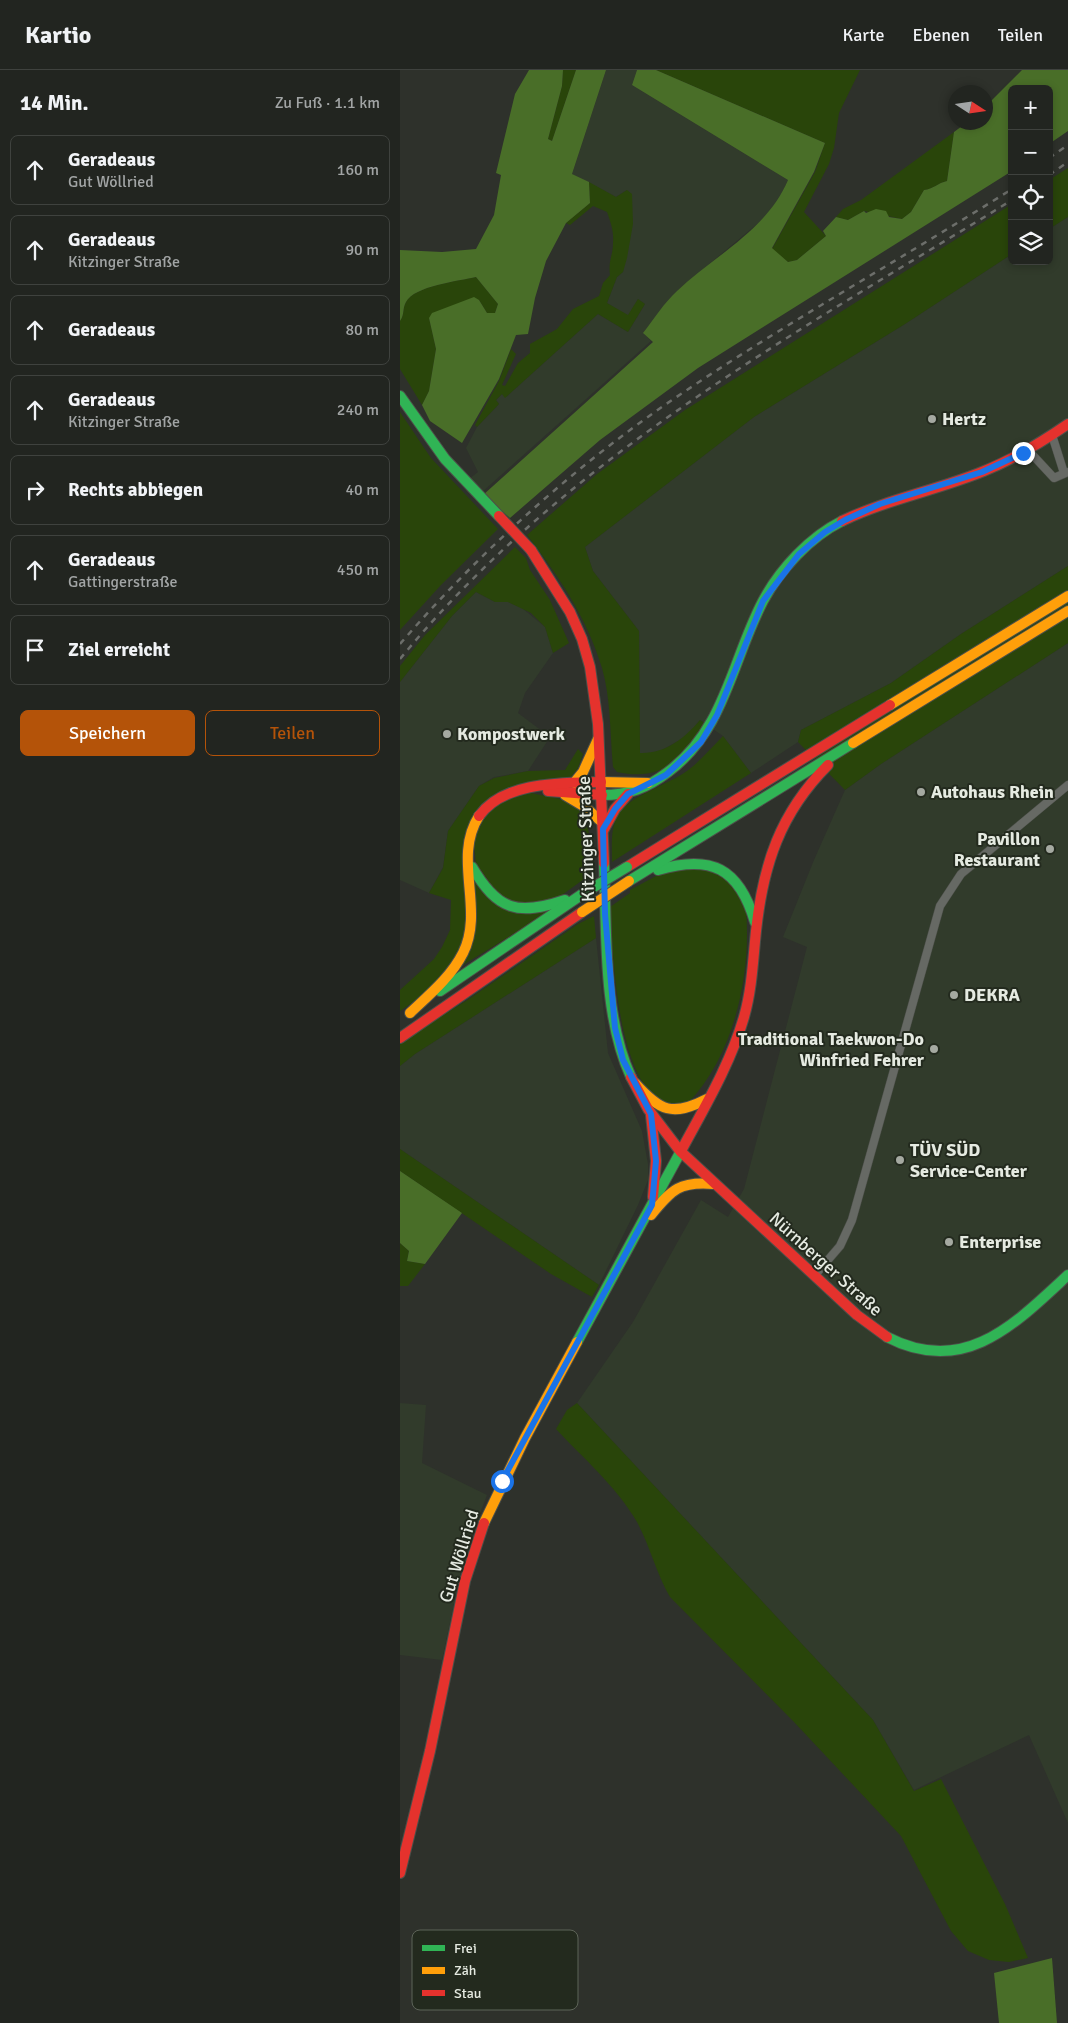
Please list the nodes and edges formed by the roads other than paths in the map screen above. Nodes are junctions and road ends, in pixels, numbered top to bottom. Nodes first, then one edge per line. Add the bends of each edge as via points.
1 (400, 396) edge
2 (1068, 424) edge
3 (1052, 435) junction
4 (1028, 450) junction
5 (1066, 472) edge
6 (1068, 596) edge
7 (1068, 610) edge
8 (598, 739) junction
9 (853, 743) junction
10 (601, 782) junction
11 (574, 783) junction
12 (652, 783) junction
13 (1068, 785) edge
14 (530, 789) junction
15 (562, 793) junction
16 (628, 794) junction
17 (602, 795) junction
18 (603, 826) junction
19 (469, 862) junction
20 (629, 882) junction
21 (584, 893) junction
22 (756, 929) junction
23 (410, 1013) junction
24 (400, 1020) edge
25 (400, 1038) edge
26 (634, 1083) junction
27 (707, 1099) junction
28 (651, 1114) junction
29 (681, 1151) junction
30 (714, 1184) junction
31 (652, 1205) junction
32 (636, 1233) junction
33 (815, 1275) junction
34 (1068, 1275) edge
35 (400, 1873) edge

1 - 8 main road, Kitzinger Straße, bridge via 439,454 531,550 562,596 586,652 594,686
2 - 3 main road
3 - 4 main road
3 - 5 street
4 - 5 street via 1054,478
4 - 12 main road via 982,472 880,504 825,532 799,554 763,601 717,715 701,742 684,760
6 - 21 main road, bridge
7 - 9 main road
8 - 10 main road, Kitzinger Straße
8 - 11 main road via 583,772
9 - 20 main road
9 - 22 main road via 818,774 781,825 769,856
10 - 11 main road
10 - 12 main road
10 - 17 main road, Kitzinger Straße
11 - 14 main road
12 - 16 main road
13 - 33 street via 962,874 940,906 852,1220 840,1246
14 - 15 main road
14 - 19 main road via 494,800 481,812 468,845
15 - 17 main road
15 - 18 main road via 585,807
16 - 17 main road
16 - 18 main road
17 - 18 main road, Kitzinger Straße
18 - 26 main road, Kitzinger Straße via 605,914 614,1019 623,1060
19 - 21 main road via 481,885 492,897 513,908 534,910
19 - 23 main road via 473,905 466,945 445,978
20 - 22 main road via 683,862 719,867 747,895
20 - 25 main road, bridge
21 - 23 main road
22 - 27 main road via 744,1017 734,1047
23 - 24 main road
26 - 27 main road via 656,1106 666,1111 678,1112
26 - 28 main road, Kitzinger Straße
27 - 29 main road
28 - 29 main road, Kitzinger Straße
28 - 31 main road via 656,1161
29 - 30 main road, Nürnberger Straße
29 - 31 main road
30 - 32 main road via 687,1183 676,1188
30 - 33 main road, Nürnberger Straße
31 - 32 main road
32 - 35 main road, Gut Wöllried via 507,1472 481,1530 463,1589 430,1750
33 - 34 main road, Nürnberger Straße via 872,1328 915,1349 934,1352 965,1350 1001,1334

